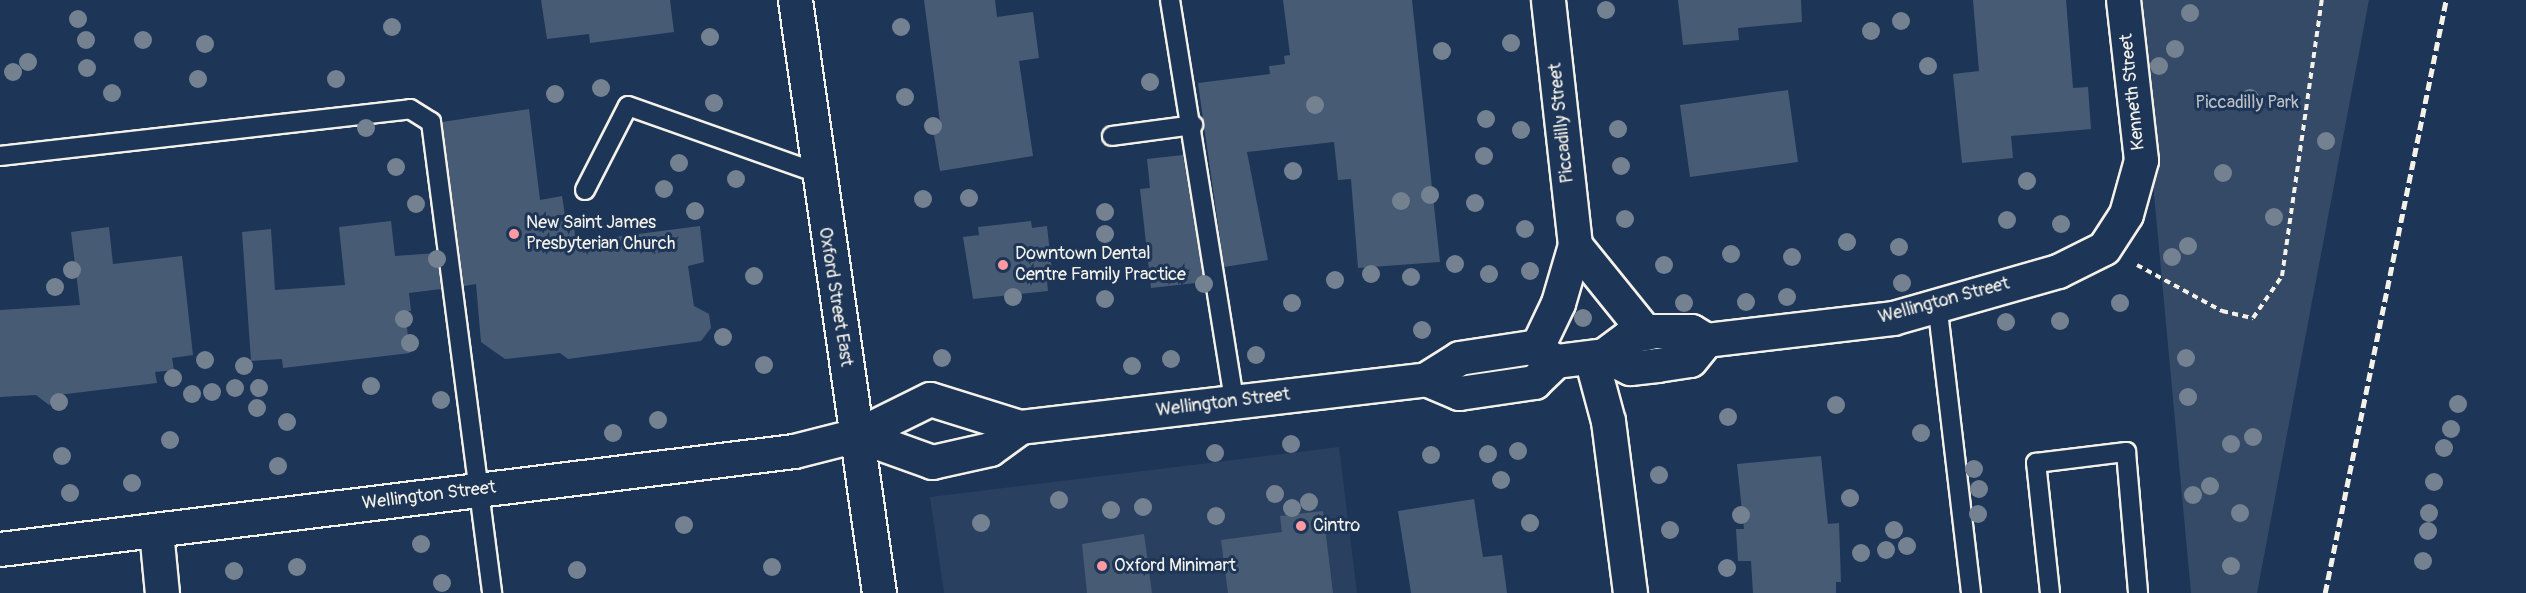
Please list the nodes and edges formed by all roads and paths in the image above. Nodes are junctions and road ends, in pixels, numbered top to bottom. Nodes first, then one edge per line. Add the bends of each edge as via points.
1 (795, 0) edge
2 (1170, 0) edge
3 (1548, 0) edge
4 (2123, 0) edge
5 (2322, 0) edge
6 (1193, 125) junction
7 (1112, 136) dead end
8 (0, 156) edge
9 (817, 173) junction
10 (585, 190) dead end
11 (1575, 245) junction
12 (2104, 248) junction
13 (1936, 303) junction
14 (1646, 333) junction
15 (1706, 340) junction
16 (1546, 354) junction
17 (1597, 356) junction
18 (1234, 401) junction
19 (1020, 427) junction
20 (857, 435) junction
21 (478, 490) junction
22 (156, 531) junction
23 (0, 549) edge
24 (162, 593) edge
25 (492, 593) edge
26 (879, 593) edge
27 (1630, 593) edge
28 (1971, 593) edge
29 (2050, 593) edge
30 (2138, 593) edge

1 - 9 street, Oxford Street East
2 - 6 lane
3 - 11 street, Piccadilly Street
4 - 12 street, Kenneth Street via 2141,160 2126,214
5 - 12 path via 2282,276 2253,318 2222,310
6 - 7 lane
6 - 18 lane
8 - 21 lane via 410,109 431,122
9 - 10 lane via 628,106
9 - 20 street, Oxford Street East
11 - 14 street
11 - 16 street, Piccadilly Street
12 - 13 street, Wellington Street via 2058,271
13 - 15 street, Wellington Street via 1893,318
13 - 28 lane
14 - 15 street, Wellington Street via 1691,331
14 - 17 street, Wellington Street via 1629,336
15 - 17 street via 1690,360 1630,368
16 - 17 street, Wellington Street
16 - 18 street, Wellington Street via 1534,382 1459,393 1426,379
17 - 27 street
18 - 19 street, Wellington Street
19 - 20 street, Wellington Street via 993,415 930,399
19 - 20 street, Wellington Street via 990,449 932,462
20 - 21 street, Wellington Street via 794,452
20 - 26 street, Oxford Street East
21 - 22 street, Wellington Street
21 - 25 lane
22 - 23 street, Wellington Street
22 - 24 street
29 - 30 lane via 2036,463 2126,452

